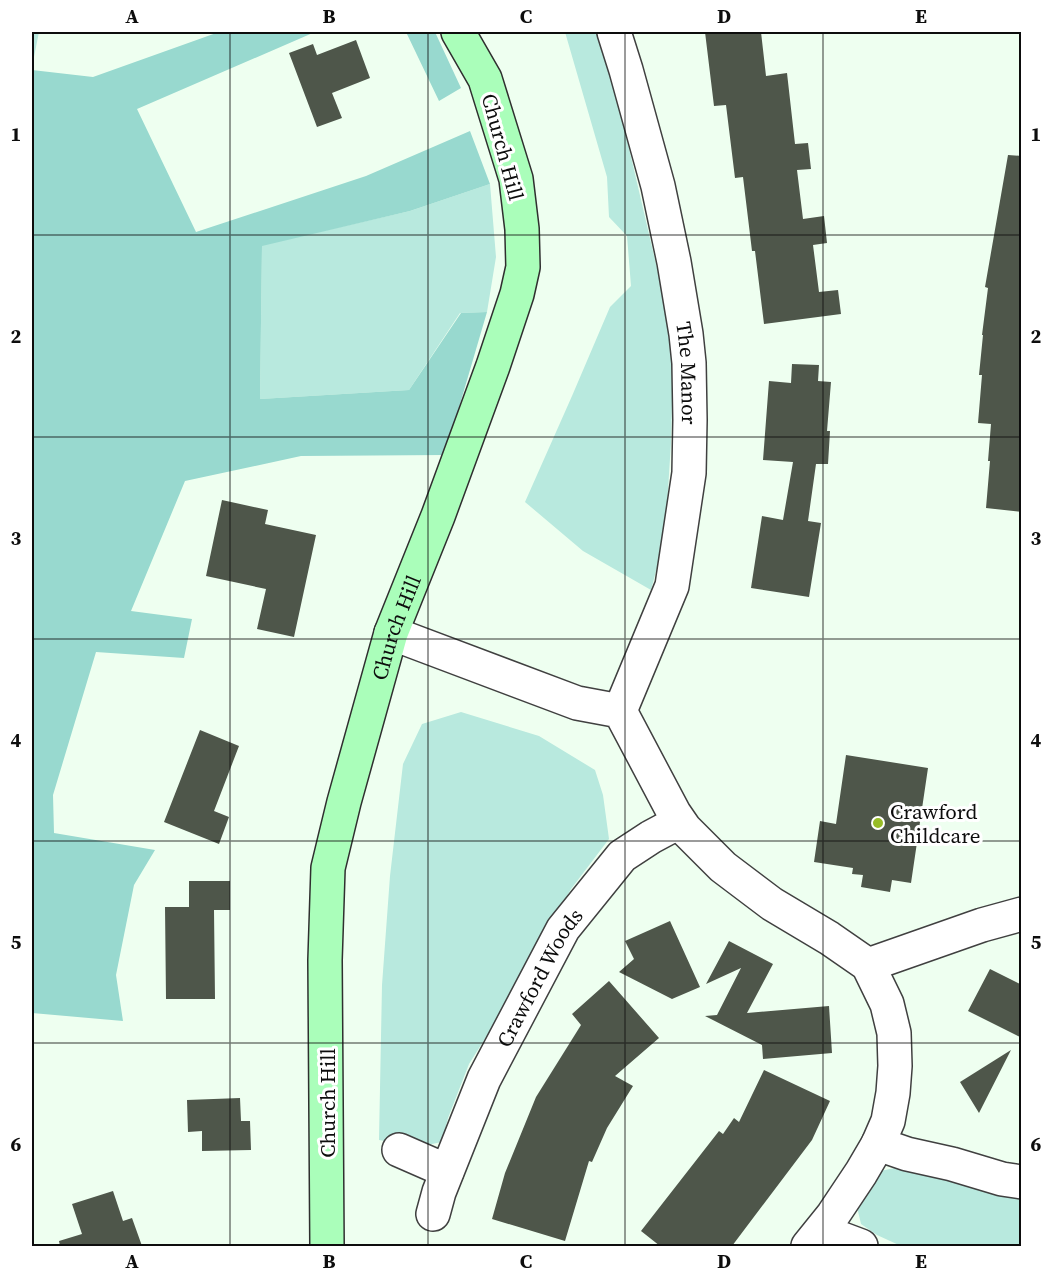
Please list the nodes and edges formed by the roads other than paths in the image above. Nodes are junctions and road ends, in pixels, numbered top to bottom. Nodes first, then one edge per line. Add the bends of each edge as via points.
1 (458, 32) edge
2 (614, 32) edge
3 (391, 633) junction
4 (620, 711) junction
5 (679, 822) junction
6 (1022, 914) edge
7 (867, 965) junction
8 (878, 1144) junction
9 (399, 1150) dead end
10 (447, 1171) junction
11 (1022, 1182) edge
12 (433, 1214) dead end
13 (815, 1239) edge
14 (327, 1246) edge
15 (861, 1246) edge

1 - 3 street, Church Hill via 485,79 516,179 523,267 493,366
2 - 4 street, The Manor via 658,186 674,262 689,363 690,420 689,473 672,586
3 - 4 street via 577,703
3 - 14 street, Church Hill via 328,868
4 - 5 street
5 - 7 street via 723,867 772,904
5 - 10 street, Crawford Woods via 622,856 563,929 484,1079
6 - 7 street
7 - 8 street via 887,1004 894,1033 893,1093 888,1121
8 - 11 street
8 - 13 street
9 - 10 street
10 - 12 street, Crawford Woods
13 - 15 street

